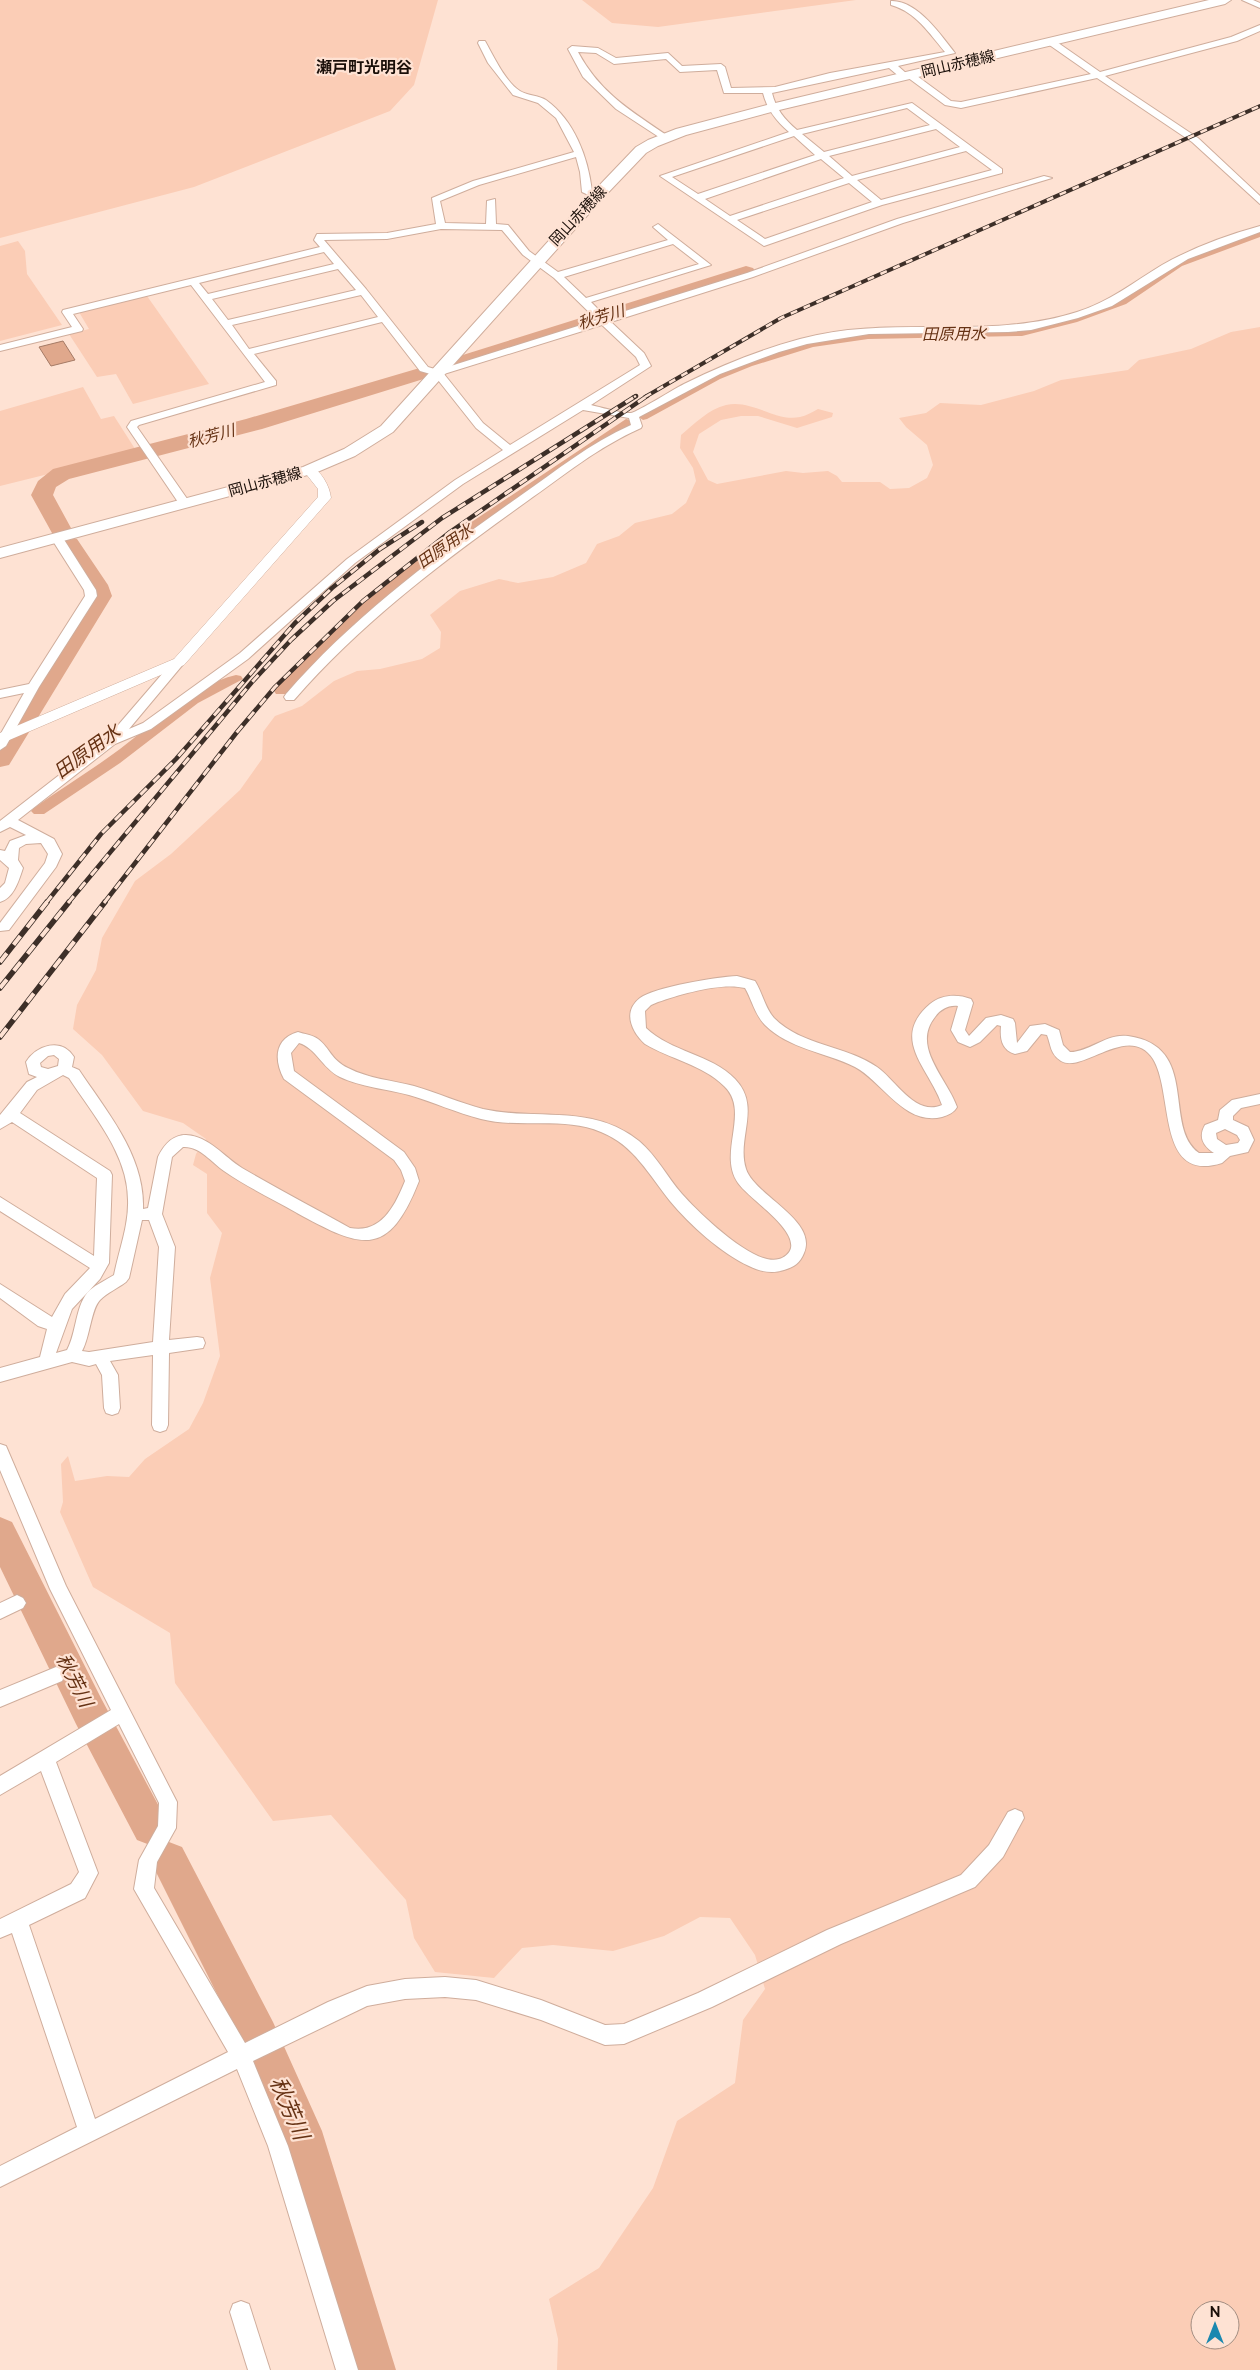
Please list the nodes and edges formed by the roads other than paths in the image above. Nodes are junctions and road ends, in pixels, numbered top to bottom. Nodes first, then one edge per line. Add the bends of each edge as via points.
1 (1225, 0) edge
2 (1246, 0) edge
3 (894, 3) dead end
4 (1260, 6) edge
5 (1260, 28) edge
6 (1051, 42) junction
7 (482, 43) dead end
8 (891, 65) junction
9 (1100, 75) junction
10 (907, 76) junction
11 (767, 92) junction
12 (940, 97) junction
13 (909, 105) junction
14 (772, 108) junction
15 (936, 126) junction
16 (795, 133) junction
17 (665, 138) junction
18 (967, 148) junction
19 (579, 153) junction
20 (823, 155) junction
21 (1047, 178) dead end
22 (851, 179) junction
23 (598, 196) junction
24 (697, 198) junction
25 (492, 200) dead end
26 (1260, 201) edge
27 (879, 203) junction
28 (731, 219) junction
29 (442, 226) junction
30 (491, 227) junction
31 (658, 227) dead end
32 (1260, 229) edge
33 (675, 241) junction
34 (328, 248) junction
35 (538, 260) junction
36 (341, 265) junction
37 (557, 276) junction
38 (193, 281) junction
39 (363, 291) junction
40 (205, 298) junction
41 (585, 302) junction
42 (384, 318) junction
43 (603, 321) junction
44 (225, 324) junction
45 (0, 348) edge
46 (247, 353) junction
47 (438, 373) junction
48 (580, 406) junction
49 (632, 416) junction
50 (542, 429) junction
51 (497, 443) junction
52 (510, 450) junction
53 (309, 470) junction
54 (184, 503) junction
55 (56, 538) junction
56 (0, 553) edge
57 (180, 662) junction
58 (33, 687) junction
59 (0, 694) edge
60 (290, 697) dead end
61 (2, 740) edge
62 (111, 740) junction
63 (5, 824) edge
64 (45, 840) junction
65 (6, 857) edge
66 (0, 897) edge
67 (1, 926) edge
68 (34, 1070) junction
69 (57, 1072) junction
70 (32, 1086) junction
71 (1260, 1099) edge
72 (6, 1119) edge
73 (1226, 1123) junction
74 (1226, 1151) junction
75 (0, 1203) edge
76 (154, 1214) junction
77 (134, 1215) junction
78 (101, 1263) junction
79 (0, 1290) edge
80 (56, 1324) junction
81 (197, 1343) dead end
82 (161, 1348) junction
83 (72, 1355) junction
84 (101, 1358) junction
85 (48, 1360) junction
86 (0, 1375) edge
87 (112, 1408) dead end
88 (160, 1424) dead end
89 (0, 1450) edge
90 (17, 1603) dead end
91 (0, 1611) edge
92 (56, 1674) dead end
93 (0, 1699) edge
94 (117, 1716) junction
95 (46, 1759) junction
96 (0, 1786) edge
97 (1015, 1818) dead end
98 (9, 1925) edge
99 (256, 2050) junction
100 (89, 2132) junction
101 (0, 2177) edge
102 (241, 2312) dead end
103 (259, 2370) edge
104 (347, 2370) edge

1 - 6 main road, 岡山赤穂線
2 - 4 street
3 - 8 street via 903,4 951,53
5 - 9 street via 1234,40
6 - 9 street
6 - 10 main road, 岡山赤穂線
7 - 19 street via 492,63 516,93 541,101 560,116
8 - 10 street
8 - 11 street
9 - 12 street via 961,105
9 - 26 street via 1195,140
10 - 12 street
10 - 14 main road, 岡山赤穂線
11 - 14 street
11 - 17 street via 727,91 721,66 680,69 668,56 614,60 598,51 572,49 586,76 619,107
12 - 13 street
13 - 15 street
13 - 16 street
14 - 16 street
14 - 17 main road, 岡山赤穂線
15 - 18 street
15 - 20 street
16 - 20 street
16 - 24 street via 665,176
17 - 23 main road, 岡山赤穂線 via 641,150
18 - 22 street
18 - 27 street via 999,171
19 - 23 street via 587,192
19 - 29 street via 476,182 435,200
20 - 22 street
20 - 24 street
21 - 43 street via 900,221 750,275
22 - 27 street
22 - 28 street
23 - 35 main road, 岡山赤穂線
24 - 28 street
25 - 30 street
27 - 28 street via 764,243
29 - 30 street
29 - 34 street via 387,236 320,236 319,240
30 - 35 street via 505,227 526,253
31 - 33 street
32 - 49 street via 1190,254 1088,312 1013,329 869,331 816,339 746,358
33 - 37 street
33 - 41 street via 706,265
34 - 36 street
34 - 38 street
35 - 37 street
35 - 47 main road, 岡山赤穂線
36 - 39 street
36 - 40 street
37 - 41 street
38 - 40 street
38 - 45 street via 67,312 78,329
39 - 42 street
39 - 44 street
40 - 44 street
41 - 43 street
42 - 46 street
42 - 47 street via 424,369
43 - 47 street
43 - 48 street via 640,355 646,366
44 - 46 street
46 - 54 street via 272,383 135,423 132,427
47 - 51 street via 482,430
47 - 53 main road, 岡山赤穂線 via 373,440 354,452
48 - 49 street
48 - 50 street
49 - 60 street via 636,426 617,434 566,469 442,555 390,596 335,646
50 - 51 street
50 - 52 street
51 - 52 street
52 - 62 street via 459,482 351,561 244,656 147,726
53 - 54 main road, 岡山赤穂線
53 - 57 street via 324,488 324,498
54 - 55 main road, 岡山赤穂線
55 - 56 main road, 岡山赤穂線
55 - 58 street via 91,596
57 - 61 street
57 - 62 street
58 - 59 street
58 - 61 street
62 - 63 street
63 - 64 street
64 - 65 street via 32,838 20,841
64 - 67 street via 55,854 51,864
65 - 66 street via 16,868 11,884
68 - 69 street via 43,1075
68 - 69 street via 35,1058 50,1050 61,1051 67,1057
68 - 70 street
69 - 70 street
69 - 77 street via 74,1074 125,1155 134,1188
70 - 72 street
71 - 73 street via 1229,1109 1225,1114
72 - 78 street via 105,1175
73 - 74 street via 1214,1126 1208,1137 1214,1146
73 - 74 street via 1242,1130 1247,1140 1243,1148
74 - 76 street via 1217,1160 1196,1160 1184,1149 1176,1130 1163,1065 1155,1052 1142,1045 1126,1040 1087,1055 1066,1057 1056,1047 1053,1030 1046,1028 1035,1030 1022,1047 1015,1049 1009,1046 1008,1023 1002,1020 987,1024 979,1038 970,1042 958,1032 966,1003 947,1001 937,1005 919,1031 928,1070 948,1097 950,1107 944,1112 935,1112 916,1108 900,1099 871,1070 783,1032 762,1012 750,984 735,981 646,1001 636,1020 641,1031 652,1041 725,1078 738,1094 742,1109 738,1155 740,1173 790,1224 799,1240 797,1254 788,1262 775,1267 760,1265 744,1256 677,1199 637,1147 616,1132 580,1121 502,1118 350,1075 323,1058 313,1042 298,1037 289,1041 283,1054 284,1067 289,1074 399,1156 408,1168 412,1181 405,1199 389,1222 376,1233 364,1236 347,1232 233,1170 207,1148 186,1141 177,1142 165,1157
75 - 78 street via 90,1262
76 - 77 street
76 - 82 street via 166,1247
77 - 83 street via 121,1278 95,1295 89,1304 81,1339
78 - 80 street via 95,1276 70,1299
79 - 80 street via 44,1322
80 - 85 street
81 - 82 street
82 - 84 street via 115,1353
82 - 88 street
83 - 84 street
83 - 85 street
84 - 87 street via 110,1375
85 - 86 street
89 - 94 street
90 - 91 street
92 - 93 street
94 - 95 street
94 - 99 street via 168,1802 167,1828 148,1860 144,1889
95 - 96 street
95 - 98 street via 89,1873 78,1891
97 - 99 street via 996,1851 968,1881 834,1937 705,2000 624,2034 605,2035 541,2010 476,1990 445,1987 405,1989 368,1996 335,2009
98 - 100 street
99 - 100 street
99 - 104 street via 278,2146
100 - 101 street
102 - 103 street

